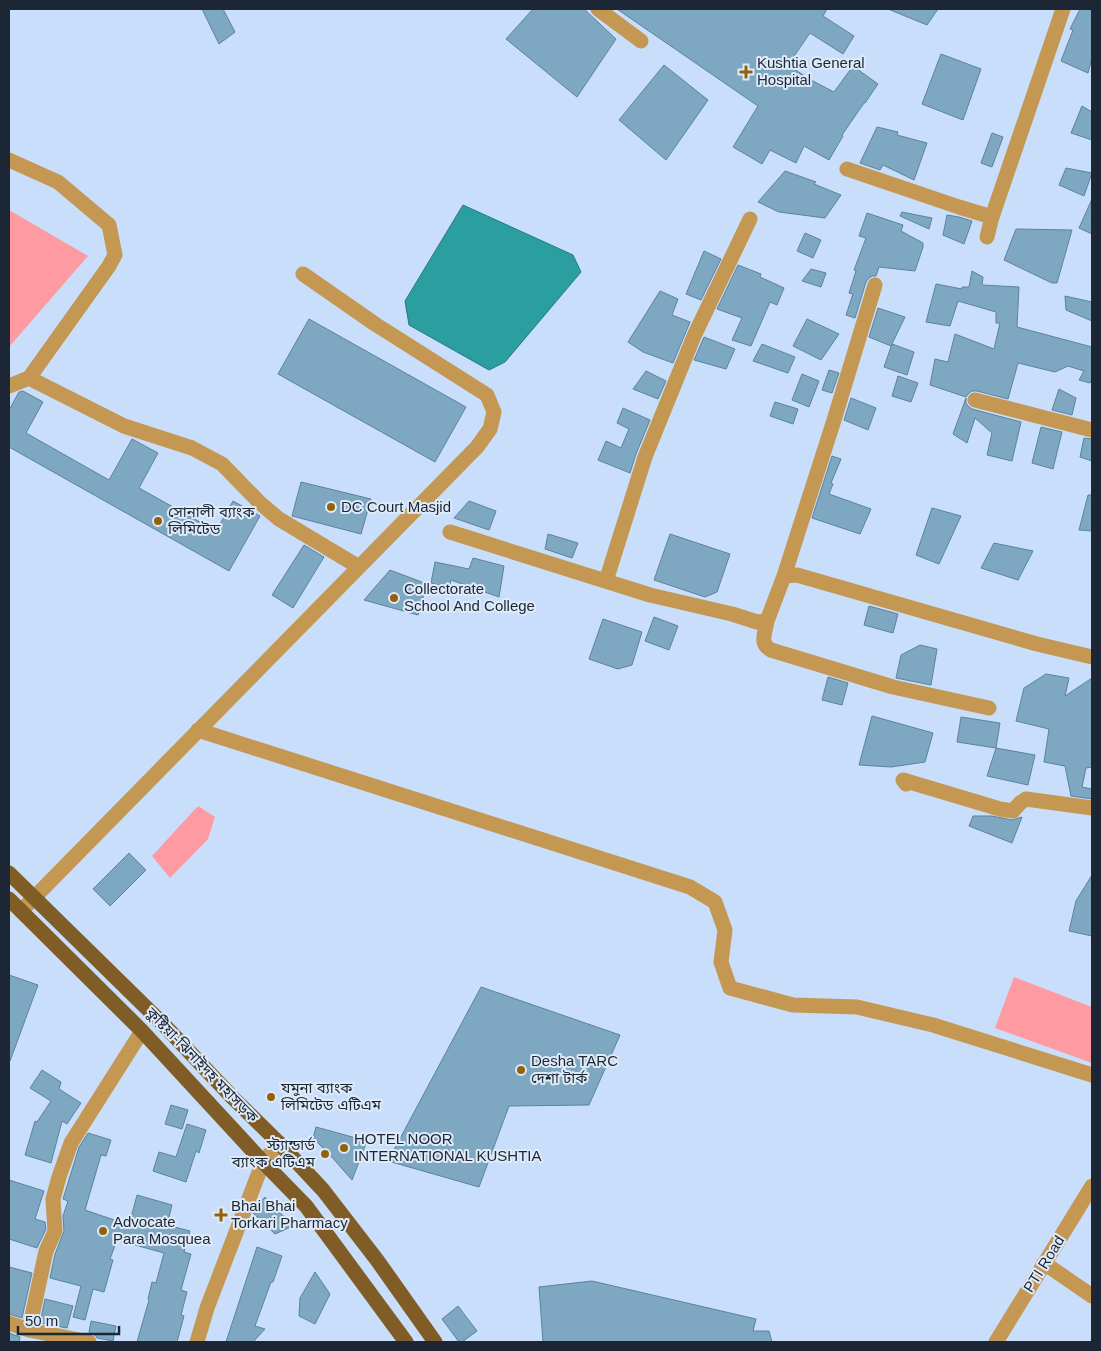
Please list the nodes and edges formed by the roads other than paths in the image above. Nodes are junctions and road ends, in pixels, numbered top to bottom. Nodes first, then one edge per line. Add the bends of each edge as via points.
1 (598, 9) edge
2 (1063, 9) edge
3 (641, 40) dead end
4 (9, 160) edge
5 (847, 169) dead end
6 (992, 217) junction
7 (750, 219) dead end
8 (987, 237) dead end
9 (303, 274) dead end
10 (875, 286) dead end
11 (29, 378) junction
12 (9, 386) edge
13 (975, 400) dead end
14 (1092, 430) edge
15 (450, 532) dead end
16 (359, 567) junction
17 (784, 576) junction
18 (606, 581) junction
19 (767, 621) junction
20 (1092, 657) edge
21 (989, 708) dead end
22 (198, 730) junction
23 (906, 784) dead end
24 (1092, 808) edge
25 (9, 872) edge
26 (34, 897) junction
27 (9, 899) edge
28 (21, 910) junction
29 (142, 1031) junction
30 (1092, 1075) edge
31 (279, 1143) junction
32 (263, 1162) junction
33 (1092, 1186) edge
34 (1044, 1263) junction
35 (1092, 1296) edge
36 (9, 1323) edge
37 (29, 1330) junction
38 (89, 1342) edge
39 (197, 1342) edge
40 (406, 1342) edge
41 (435, 1342) edge
42 (996, 1342) edge

1 - 3 street
2 - 6 street
4 - 11 street via 58,182 109,225 115,255
5 - 6 street
6 - 8 street
7 - 18 street via 694,336 645,457
9 - 16 street via 487,395 494,412 490,429 477,447
10 - 17 street
11 - 12 street
11 - 16 street via 124,426 192,448 222,464 279,519
13 - 14 street
15 - 18 street
16 - 22 street
17 - 19 street
17 - 20 street via 797,575
18 - 19 street via 757,622
19 - 21 street via 763,643 771,650 893,687
22 - 26 street
22 - 30 street via 690,887 715,902 725,930 722,962 730,988 792,1005 857,1007 932,1025
23 - 24 street via 903,780 1013,811 1026,799
25 - 26 highway, কুষ্টিয়া-ঝিনাইদহ মহাসড়ক
26 - 28 street
26 - 31 highway, কুষ্টিয়া-ঝিনাইদহ মহাসড়ক
27 - 28 highway, কুষ্টিয়া-ঝিনাইদহ মহাসড়ক
28 - 29 highway, কুষ্টিয়া-ঝিনাইদহ মহাসড়ক
29 - 32 highway, কুষ্টিয়া-ঝিনাইদহ মহাসড়ক
29 - 37 street via 71,1143 53,1199 54,1231 46,1250
31 - 32 street
31 - 41 highway, কুষ্টিয়া-ঝিনাইদহ মহাসড়ক via 323,1190
32 - 39 street
32 - 40 highway, কুষ্টিয়া-ঝিনাইদহ মহাসড়ক via 306,1206
33 - 34 street, PTI Road
34 - 35 street
34 - 42 street, PTI Road
36 - 37 street
37 - 38 street

